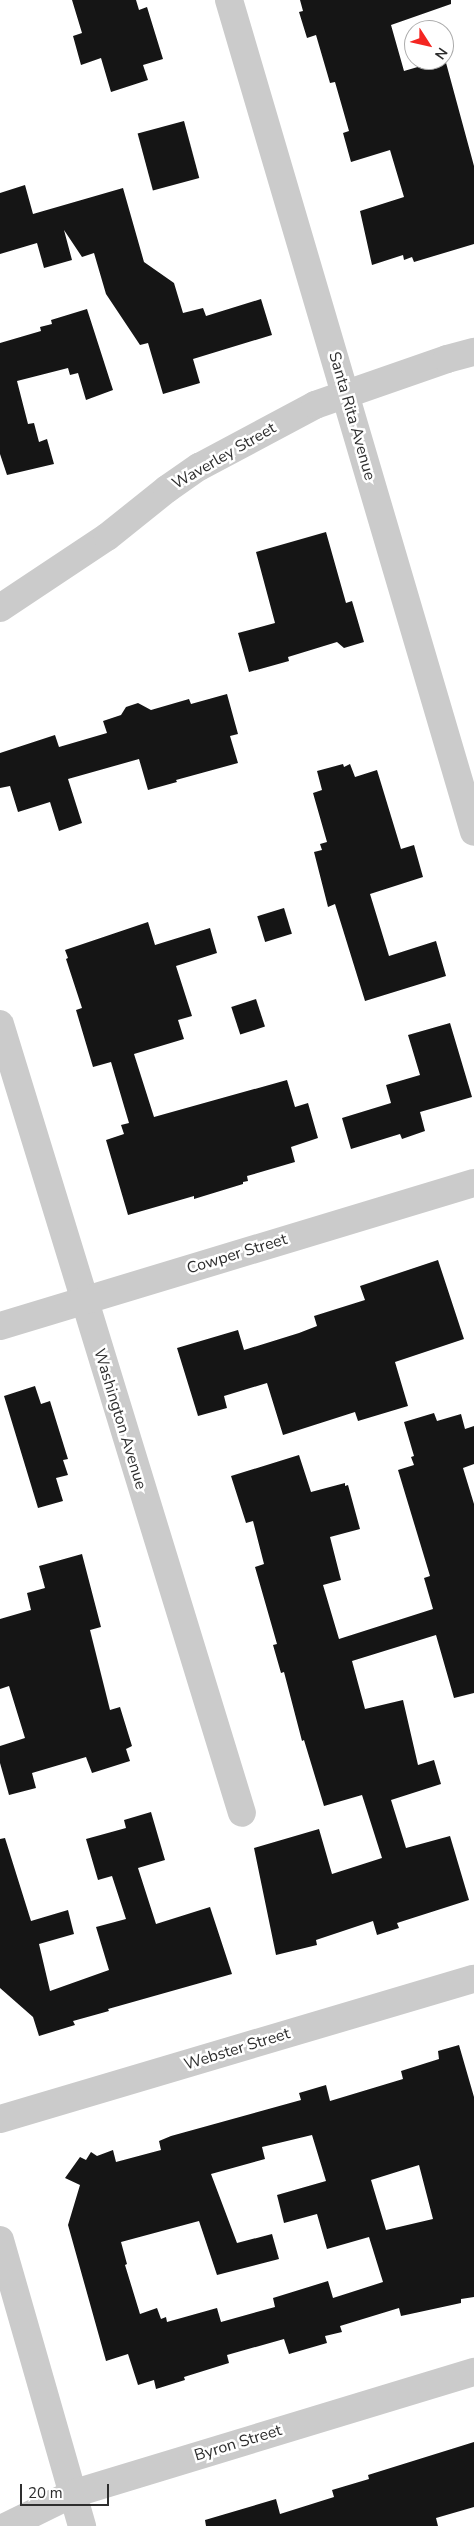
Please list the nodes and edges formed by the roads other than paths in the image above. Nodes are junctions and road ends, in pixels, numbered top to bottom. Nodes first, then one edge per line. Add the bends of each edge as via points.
1 (229, 0) edge
2 (474, 352) edge
3 (345, 393) junction
4 (0, 608) edge
5 (474, 832) edge
6 (0, 1024) edge
7 (474, 1184) edge
8 (85, 1300) junction
9 (0, 1326) edge
10 (242, 1813) dead end
11 (474, 1979) edge
12 (0, 2119) edge
13 (0, 2240) edge
14 (474, 2372) edge
15 (72, 2494) junction
16 (7, 2526) edge
17 (82, 2526) edge

1 - 3 street, Santa Rita Avenue
2 - 3 street, Waverley Street
3 - 4 street, Waverley Street via 315,405 199,467 107,537
3 - 5 street, Santa Rita Avenue
6 - 8 street, Washington Avenue
7 - 8 street, Cowper Street
8 - 9 street, Cowper Street
8 - 10 street, Washington Avenue
11 - 12 street, Webster Street
13 - 15 street
14 - 15 street, Byron Street
15 - 16 street, Byron Street
15 - 17 street

